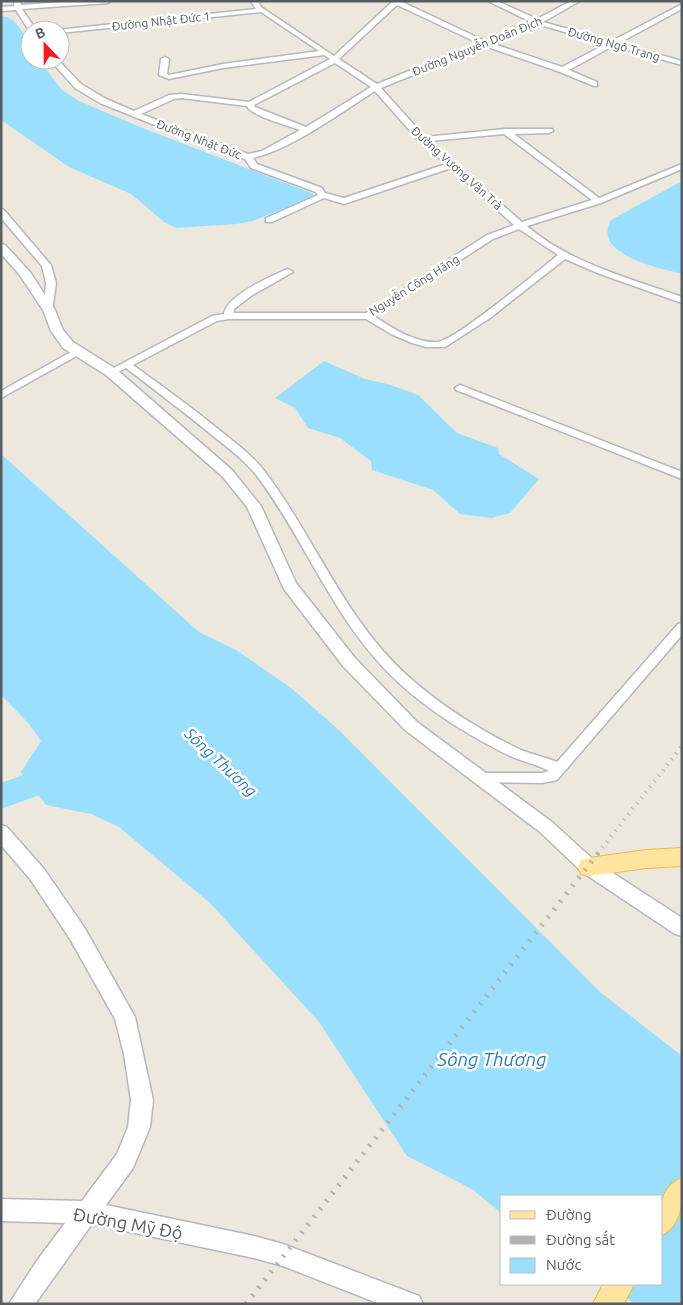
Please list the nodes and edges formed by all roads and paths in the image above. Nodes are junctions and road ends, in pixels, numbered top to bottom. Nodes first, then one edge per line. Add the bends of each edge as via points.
1 (108, 1) edge
2 (254, 1) edge
3 (491, 1) edge
4 (578, 1) edge
5 (397, 2) edge
6 (17, 4) edge
7 (680, 7) edge
8 (1, 9) edge
9 (263, 10) junction
10 (26, 20) edge
11 (537, 22) junction
12 (70, 30) edge
13 (484, 43) junction
14 (612, 43) junction
15 (324, 54) junction
16 (165, 59) dead end
17 (334, 60) junction
18 (682, 63) edge
19 (64, 70) edge
20 (563, 70) junction
21 (594, 84) dead end
22 (376, 87) junction
23 (250, 104) junction
24 (134, 114) junction
25 (307, 130) junction
26 (505, 131) junction
27 (549, 131) dead end
28 (424, 140) junction
29 (248, 157) junction
30 (453, 165) junction
31 (682, 166) edge
32 (322, 195) junction
33 (598, 200) junction
34 (1, 212) edge
35 (269, 220) dead end
36 (520, 225) junction
37 (1, 247) edge
38 (564, 255) junction
39 (288, 272) dead end
40 (682, 300) edge
41 (50, 310) junction
42 (229, 316) junction
43 (368, 316) junction
44 (78, 351) junction
45 (126, 364) junction
46 (111, 372) junction
47 (460, 388) dead end
48 (1, 395) edge
49 (682, 476) edge
50 (682, 627) edge
51 (558, 770) junction
52 (479, 778) junction
53 (1, 832) edge
54 (682, 857) edge
55 (627, 861) junction
56 (589, 867) junction
57 (682, 868) edge
58 (682, 928) edge
59 (682, 1191) edge
60 (1, 1210) edge
61 (87, 1212) junction
62 (663, 1220) edge
63 (619, 1285) edge
64 (21, 1304) edge
65 (411, 1304) edge
66 (607, 1304) edge

1 - 6 street
2 - 9 street, Đường Vương Văn Trà
3 - 11 street, Đường Ngô Trang
4 - 11 street, Đường Nguyễn Doãn Địch
5 - 13 street
5 - 17 street
6 - 8 street
6 - 10 street
7 - 14 street
9 - 12 street, Đường Nhật Đức 1
9 - 15 street, Đường Vương Văn Trà
11 - 13 street, Đường Nguyễn Doãn Địch
11 - 14 street, Đường Ngô Trang
13 - 20 street
13 - 22 street, Đường Nguyễn Doãn Địch
14 - 18 street, Đường Ngô Trang
14 - 20 street
15 - 16 street via 223,66 169,77 163,75
15 - 17 street, Đường Vương Văn Trà
17 - 22 street, Đường Vương Văn Trà
17 - 23 street
19 - 24 street, Đường Nhật Đức via 86,92
20 - 21 street
22 - 25 street, Đường Nhật Đức
22 - 28 street, Đường Vương Văn Trà
23 - 24 street via 181,96
23 - 25 street via 258,112
24 - 29 street, Đường Nhật Đức
25 - 29 street, Đường Nhật Đức via 265,153
26 - 27 street
26 - 28 street via 458,133
26 - 33 street
28 - 30 street, Đường Vương Văn Trà
29 - 32 street via 254,166 319,190
30 - 32 street via 344,200
30 - 36 street, Đường Vương Văn Trà
31 - 33 street, Nguyễn Công Hãng
32 - 35 street
33 - 36 street, Nguyễn Công Hãng
34 - 41 street via 46,265 51,283
36 - 38 street, Đường Vương Văn Trà
36 - 43 street, Nguyễn Công Hãng via 490,237
37 - 41 street via 24,272
38 - 40 street, Đường Vương Văn Trà
38 - 43 street via 481,320 439,346 409,338 383,327
39 - 42 street via 234,303 229,308
41 - 44 street via 57,331 68,345
42 - 43 street, Nguyễn Công Hãng
42 - 45 street, Nguyễn Công Hãng via 202,323
44 - 46 street
44 - 48 street
45 - 46 street, Nguyễn Công Hãng
45 - 51 street via 204,422 265,478 319,571 355,624 391,668 442,711 519,754
46 - 52 street via 227,473 254,506 289,585 349,662 411,726
47 - 49 street
50 - 51 street
51 - 52 street via 552,776 542,778
52 - 56 street via 546,827
53 - 61 street via 37,874 77,933 125,1017 134,1054 142,1100 139,1127 125,1162
54 - 55 main road
55 - 56 main road
55 - 57 main road
56 - 58 street
59 - 62 main road
60 - 61 street, Đường Mỹ Độ
61 - 64 street
61 - 65 street, Đường Mỹ Độ via 283,1255
63 - 66 main road

